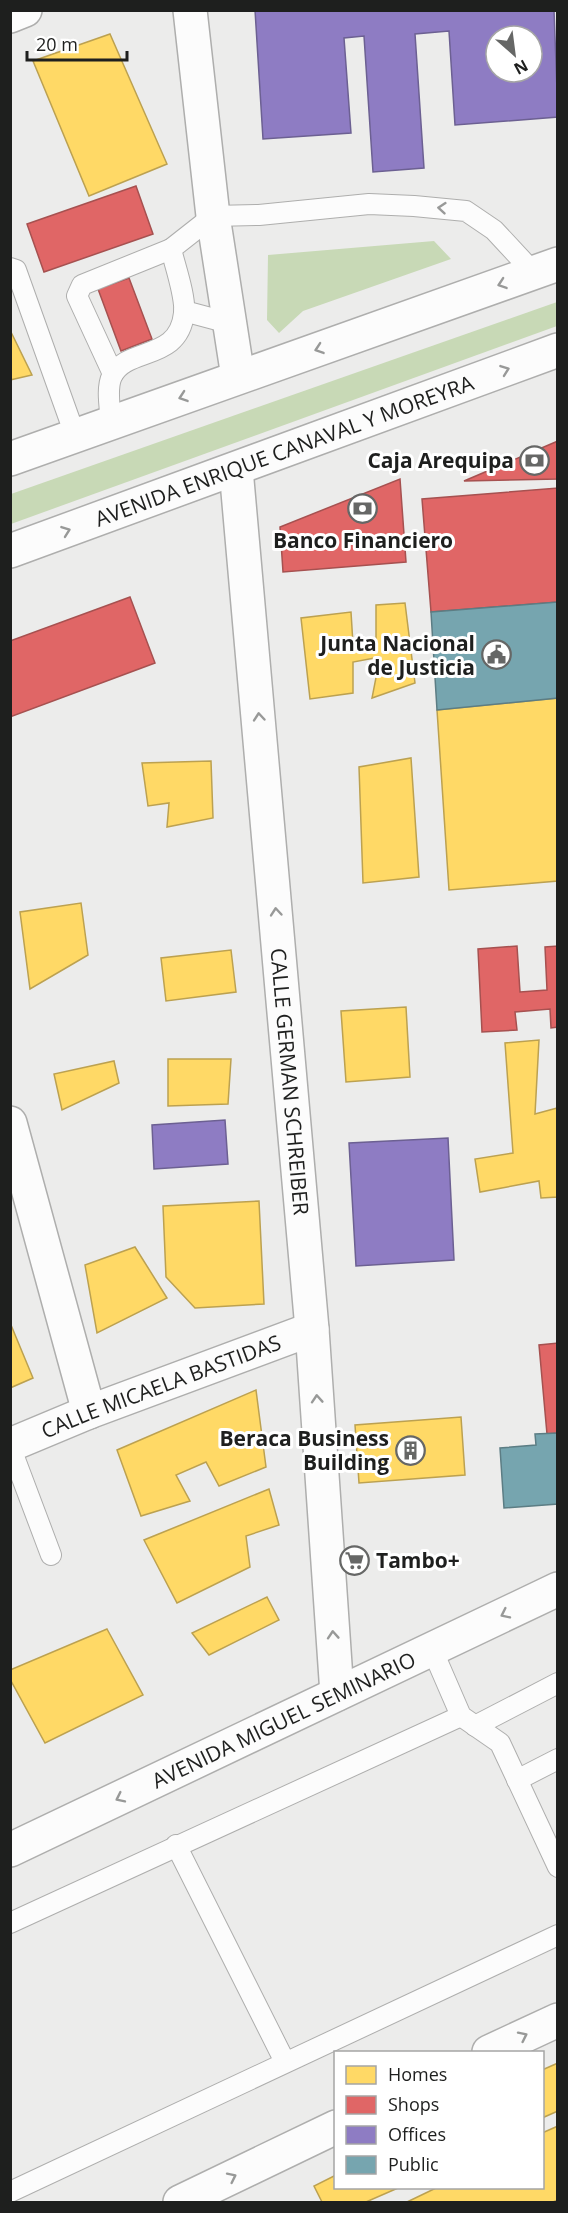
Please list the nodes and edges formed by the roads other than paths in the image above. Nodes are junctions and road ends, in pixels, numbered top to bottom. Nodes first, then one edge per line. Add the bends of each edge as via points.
1 (26, 10) edge
2 (190, 10) edge
3 (10, 16) edge
4 (213, 216) junction
5 (171, 249) junction
6 (10, 268) edge
7 (546, 269) edge
8 (184, 311) junction
9 (229, 322) junction
10 (558, 350) edge
11 (113, 374) junction
12 (238, 377) junction
13 (111, 422) junction
14 (75, 435) junction
15 (10, 459) edge
16 (236, 470) junction
17 (10, 551) edge
18 (10, 1123) edge
19 (312, 1329) junction
20 (89, 1412) junction
21 (10, 1445) edge
22 (51, 1555) dead end
23 (558, 1589) edge
24 (432, 1649) junction
25 (558, 1683) edge
26 (337, 1694) junction
27 (468, 1721) junction
28 (558, 1759) edge
29 (517, 1780) junction
30 (176, 1845) junction
31 (10, 1850) edge
32 (558, 1867) edge
33 (10, 1923) edge
34 (558, 1935) edge
35 (558, 2020) edge
36 (491, 2051) edge
37 (285, 2062) junction
38 (334, 2128) edge
39 (10, 2192) edge
40 (180, 2202) edge

1 - 3 street
2 - 4 street
4 - 5 lane
7 -> 4 lane via 466,211 369,204
4 - 9 street
5 - 8 lane
5 - 11 lane via 82,285 77,296
6 - 14 lane via 16,270
7 -> 12 street
8 - 9 lane
8 - 11 lane via 171,341 129,360
9 - 12 street
16 -> 10 street, AVENIDA ENRIQUE CANAVAL Y MOREYRA
11 - 13 lane via 109,384
12 -> 13 street
13 - 14 street
14 - 15 street
17 -> 16 street, AVENIDA ENRIQUE CANAVAL Y MOREYRA
19 -> 16 street, CALLE GERMAN SCHREIBER
18 - 20 street
19 - 20 street, CALLE MICAELA BASTIDAS
26 -> 19 street, CALLE GERMAN SCHREIBER
20 - 21 street, CALLE MICAELA BASTIDAS
21 - 22 lane
23 -> 24 street, AVENIDA MIGUEL SEMINARIO
24 - 26 street, AVENIDA MIGUEL SEMINARIO
24 - 27 lane
25 - 27 lane
26 -> 31 street, AVENIDA MIGUEL SEMINARIO
27 - 29 lane via 500,1743
27 - 30 lane
28 - 29 lane
29 - 32 lane
30 - 33 lane
30 - 37 lane
34 - 37 lane
36 -> 35 street
37 - 39 lane
40 -> 38 street

